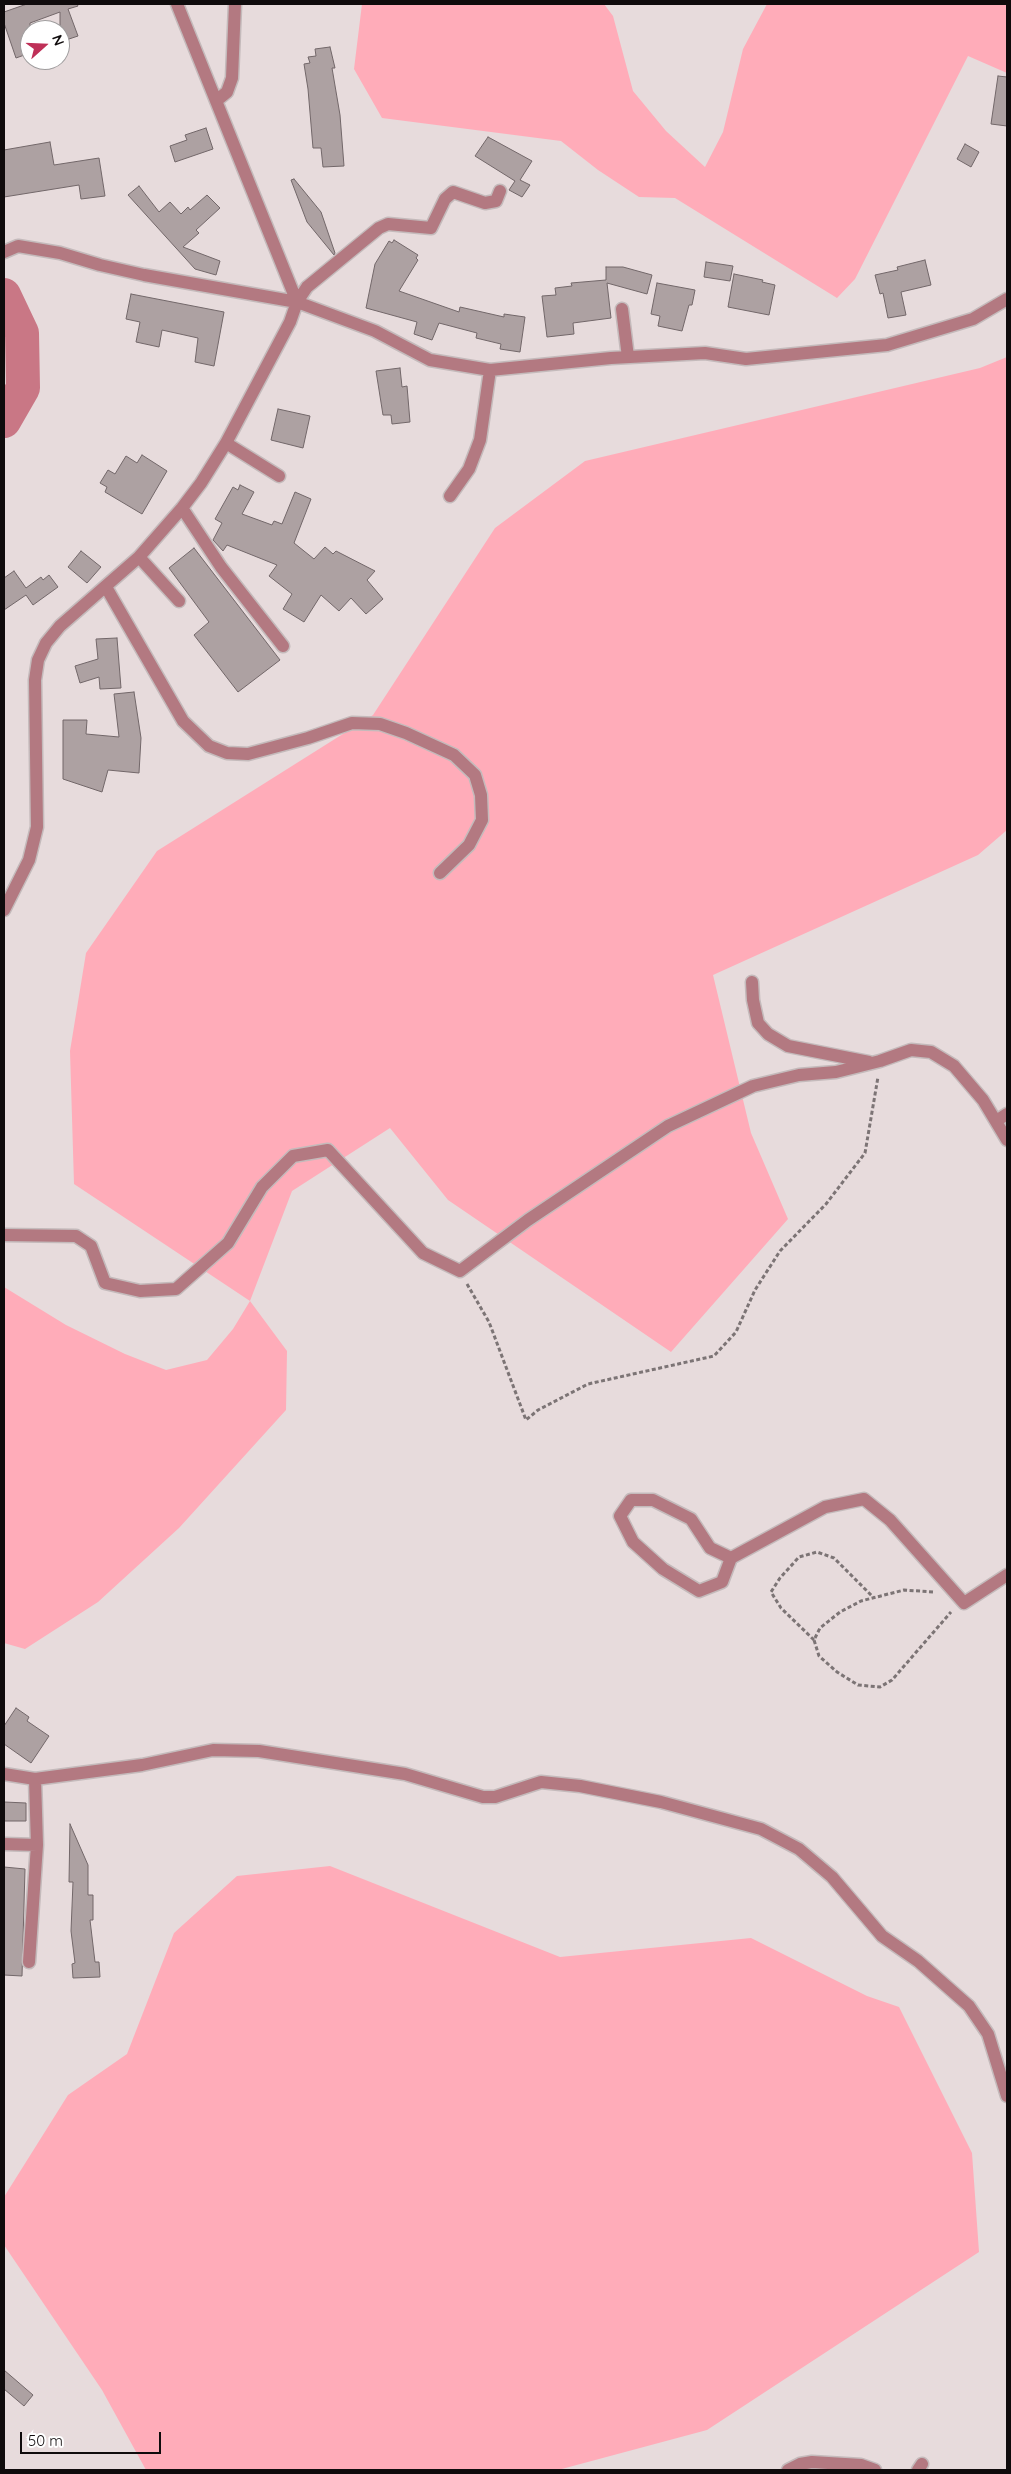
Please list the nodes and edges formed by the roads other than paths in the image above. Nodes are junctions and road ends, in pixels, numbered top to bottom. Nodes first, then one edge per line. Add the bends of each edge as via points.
1 (177, 4) edge
2 (235, 4) edge
3 (216, 101) junction
4 (500, 191) dead end
5 (4, 252) edge
6 (1007, 299) edge
7 (296, 302) junction
8 (622, 308) dead end
9 (628, 357) junction
10 (490, 370) junction
11 (226, 443) junction
12 (278, 476) dead end
13 (450, 496) dead end
14 (182, 508) junction
15 (138, 557) junction
16 (106, 587) junction
17 (179, 601) dead end
18 (283, 646) dead end
19 (440, 873) dead end
20 (4, 910) edge
21 (752, 982) dead end
22 (877, 1062) junction
23 (1007, 1114) edge
24 (996, 1121) junction
25 (1007, 1140) edge
26 (4, 1235) edge
27 (731, 1558) junction
28 (1007, 1575) edge
29 (4, 1774) edge
30 (35, 1779) junction
31 (4, 1844) edge
32 (37, 1845) junction
33 (29, 1962) dead end
34 (1007, 2096) edge
35 (788, 2470) edge
36 (875, 2470) edge

1 - 3 street
2 - 3 street via 232,78 227,92
3 - 7 street
4 - 7 street via 496,201 485,203 454,192 445,199 431,228 388,224 379,228 307,287
5 - 7 street via 18,246 60,253 144,275
6 - 9 street via 972,319 887,345 746,359 705,354
7 - 10 street via 375,331 430,360
7 - 11 street via 290,322
8 - 9 street
9 - 10 street
10 - 13 street via 480,440 469,469
11 - 12 street
11 - 14 street
14 - 15 street
14 - 18 street via 221,567
15 - 16 street
15 - 17 street
16 - 19 street via 183,722 209,746 227,753 248,754 352,723 380,724 454,755 475,775 481,796 482,820 469,844
16 - 20 street via 60,626 46,643 38,660 35,680 37,827 29,860
21 - 22 street via 752,1000 758,1023 768,1034 788,1046
22 - 24 street via 911,1050 931,1052 954,1066
22 - 26 street via 753,1086 668,1126 528,1220 460,1271 423,1253 328,1150 293,1156 262,1187 228,1243 176,1289 140,1291 105,1283 91,1246 76,1236
23 - 24 street
24 - 25 street
27 - 27 street via 722,1582 699,1591 663,1569 633,1542 620,1516 630,1500 653,1500 691,1519 710,1548
27 - 28 street via 825,1507 864,1499 890,1520 964,1603
29 - 30 street
30 - 32 street
30 - 34 street via 142,1765 212,1750 259,1751 406,1774 483,1797 495,1797 541,1782 580,1786 662,1802 761,1829 800,1849 832,1877 882,1936 918,1961 969,2006 988,2034
31 - 32 street
32 - 33 street
35 - 36 street via 812,2462 861,2465

